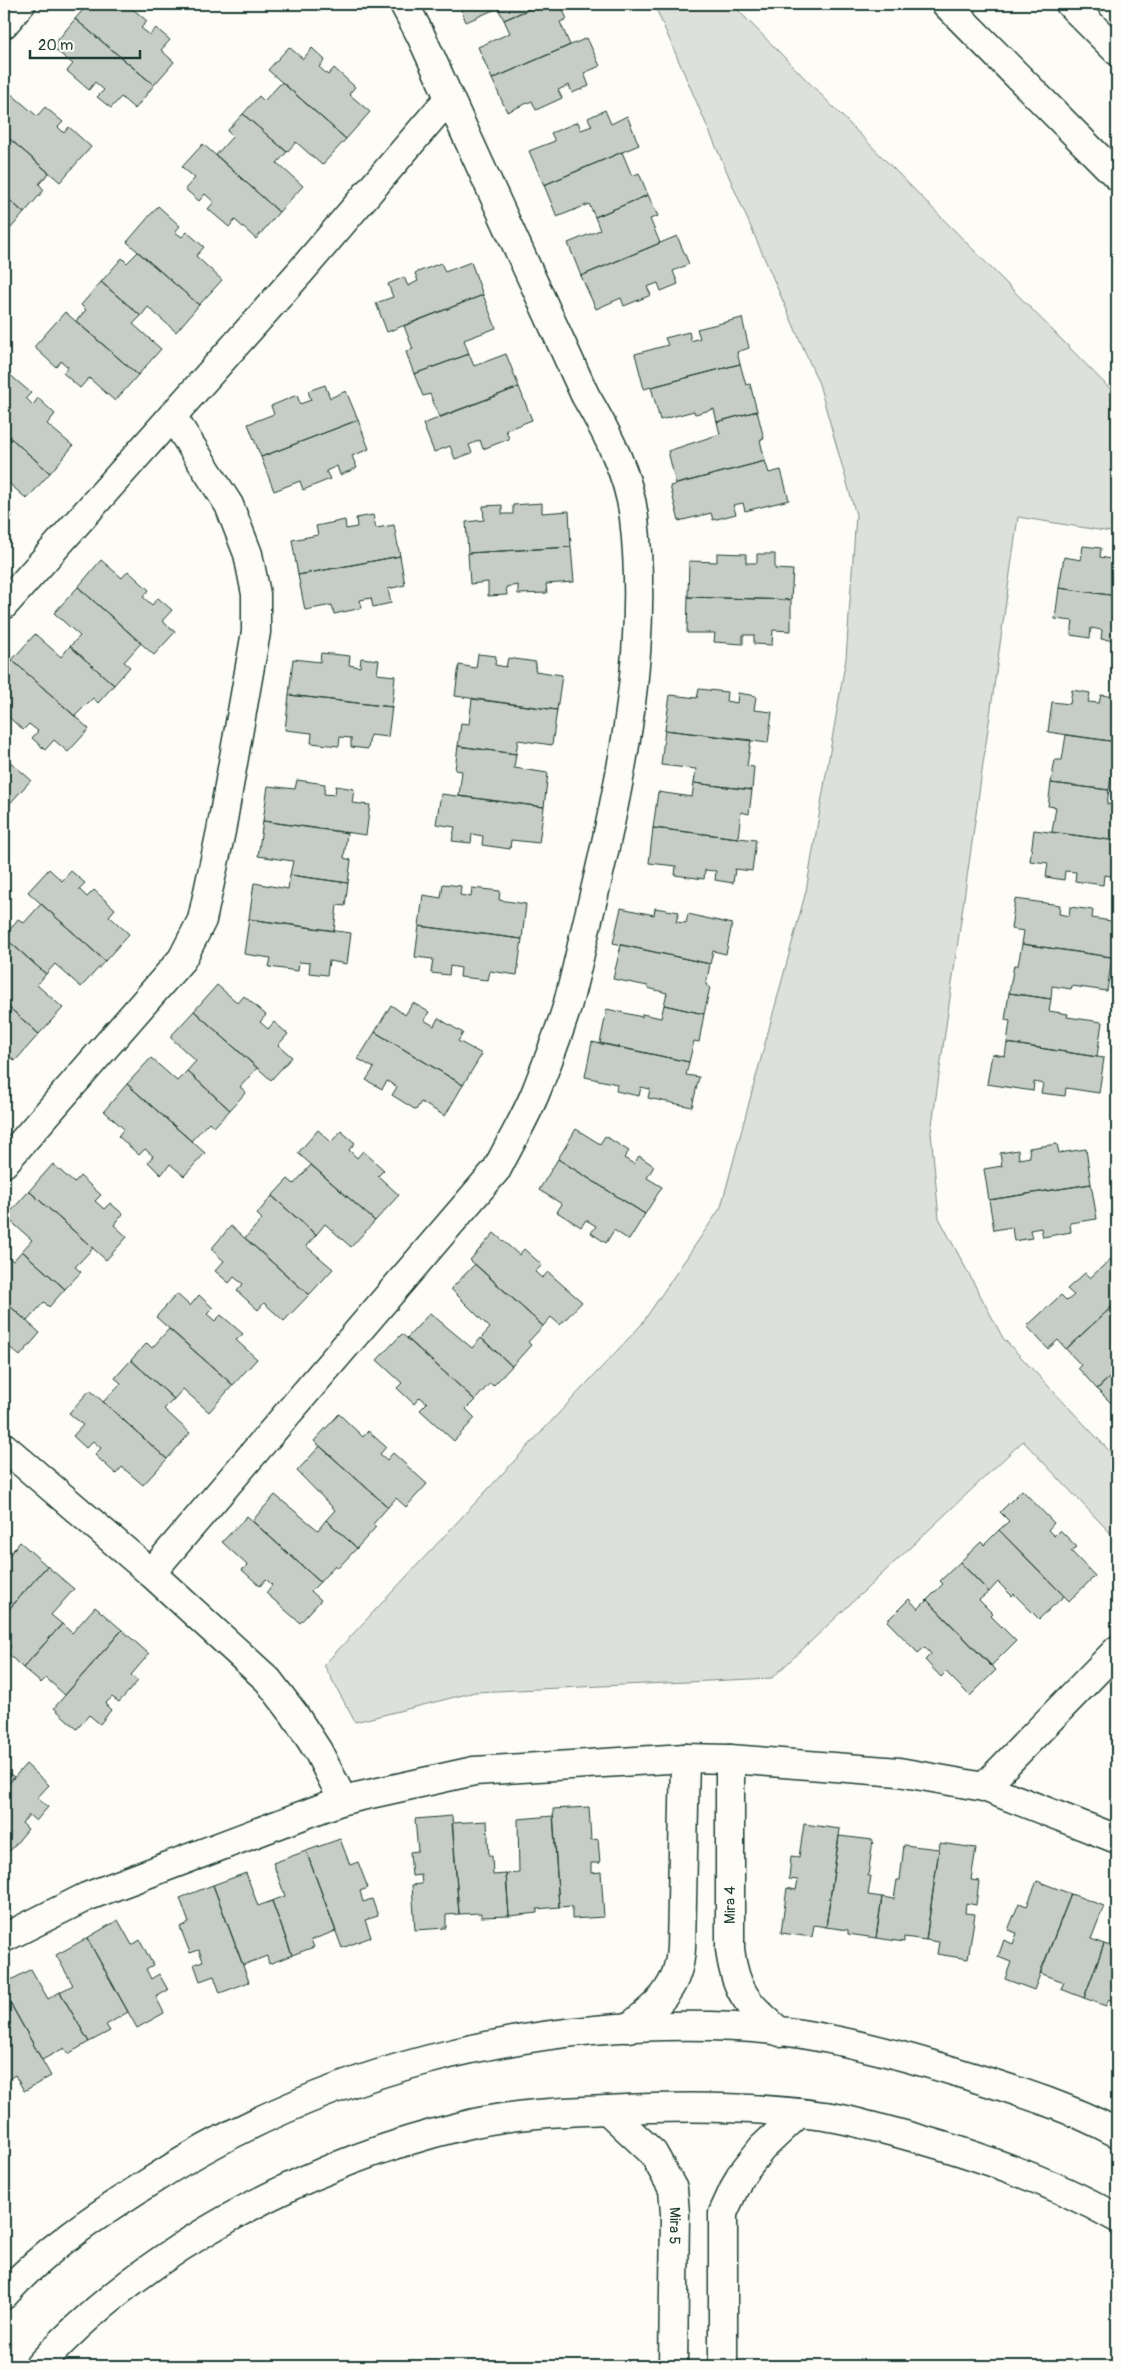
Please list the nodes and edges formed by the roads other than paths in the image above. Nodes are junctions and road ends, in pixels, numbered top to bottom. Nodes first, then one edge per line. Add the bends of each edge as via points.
1 (22, 4) edge
2 (404, 4) edge
3 (946, 4) edge
4 (1070, 4) edge
5 (4, 24) edge
6 (1117, 51) edge
7 (449, 98) junction
8 (1117, 176) edge
9 (172, 416) junction
10 (4, 605) edge
11 (4, 1163) edge
12 (4, 1447) edge
13 (151, 1573) junction
14 (1117, 1650) edge
15 (685, 1758) junction
16 (730, 1759) junction
17 (984, 1787) junction
18 (343, 1800) junction
19 (1117, 1839) edge
20 (4, 1938) edge
21 (628, 2028) junction
22 (780, 2032) junction
23 (607, 2110) junction
24 (799, 2113) junction
25 (1117, 2133) edge
26 (1117, 2218) edge
27 (4, 2295) edge
28 (38, 2366) edge
29 (673, 2366) edge
30 (724, 2366) edge

1 - 5 street
2 - 7 street
3 - 8 street
4 - 6 street
7 - 9 street
7 - 13 street via 585,395 605,429 622,470 634,517 637,643 628,730 608,836 566,1010 536,1092 497,1169
9 - 10 street
9 - 11 street via 229,505 248,554 256,594 256,632 202,920 182,959
12 - 13 street
13 - 18 street via 268,1680 318,1750
14 - 17 street
15 - 16 street
15 - 18 street via 474,1771
15 - 21 street via 678,1974 668,1992
16 - 17 street via 899,1772
16 - 22 street, Mira 4 via 730,1949 733,1975 756,2012
17 - 19 street
18 - 20 street via 86,1897
21 - 22 street via 736,2027
21 - 27 street via 542,2036 445,2054 352,2082 262,2119 176,2164 94,2218 18,2279
22 - 25 street via 834,2041 934,2065 1022,2092
23 - 24 street via 736,2108
23 - 28 street via 552,2112 463,2126 377,2152 293,2186 213,2228 138,2277 68,2334
23 - 29 street, Mira 5 via 653,2154 673,2189
24 - 26 street via 827,2116 929,2142 1090,2203
24 - 30 street via 762,2148 740,2176 724,2213

